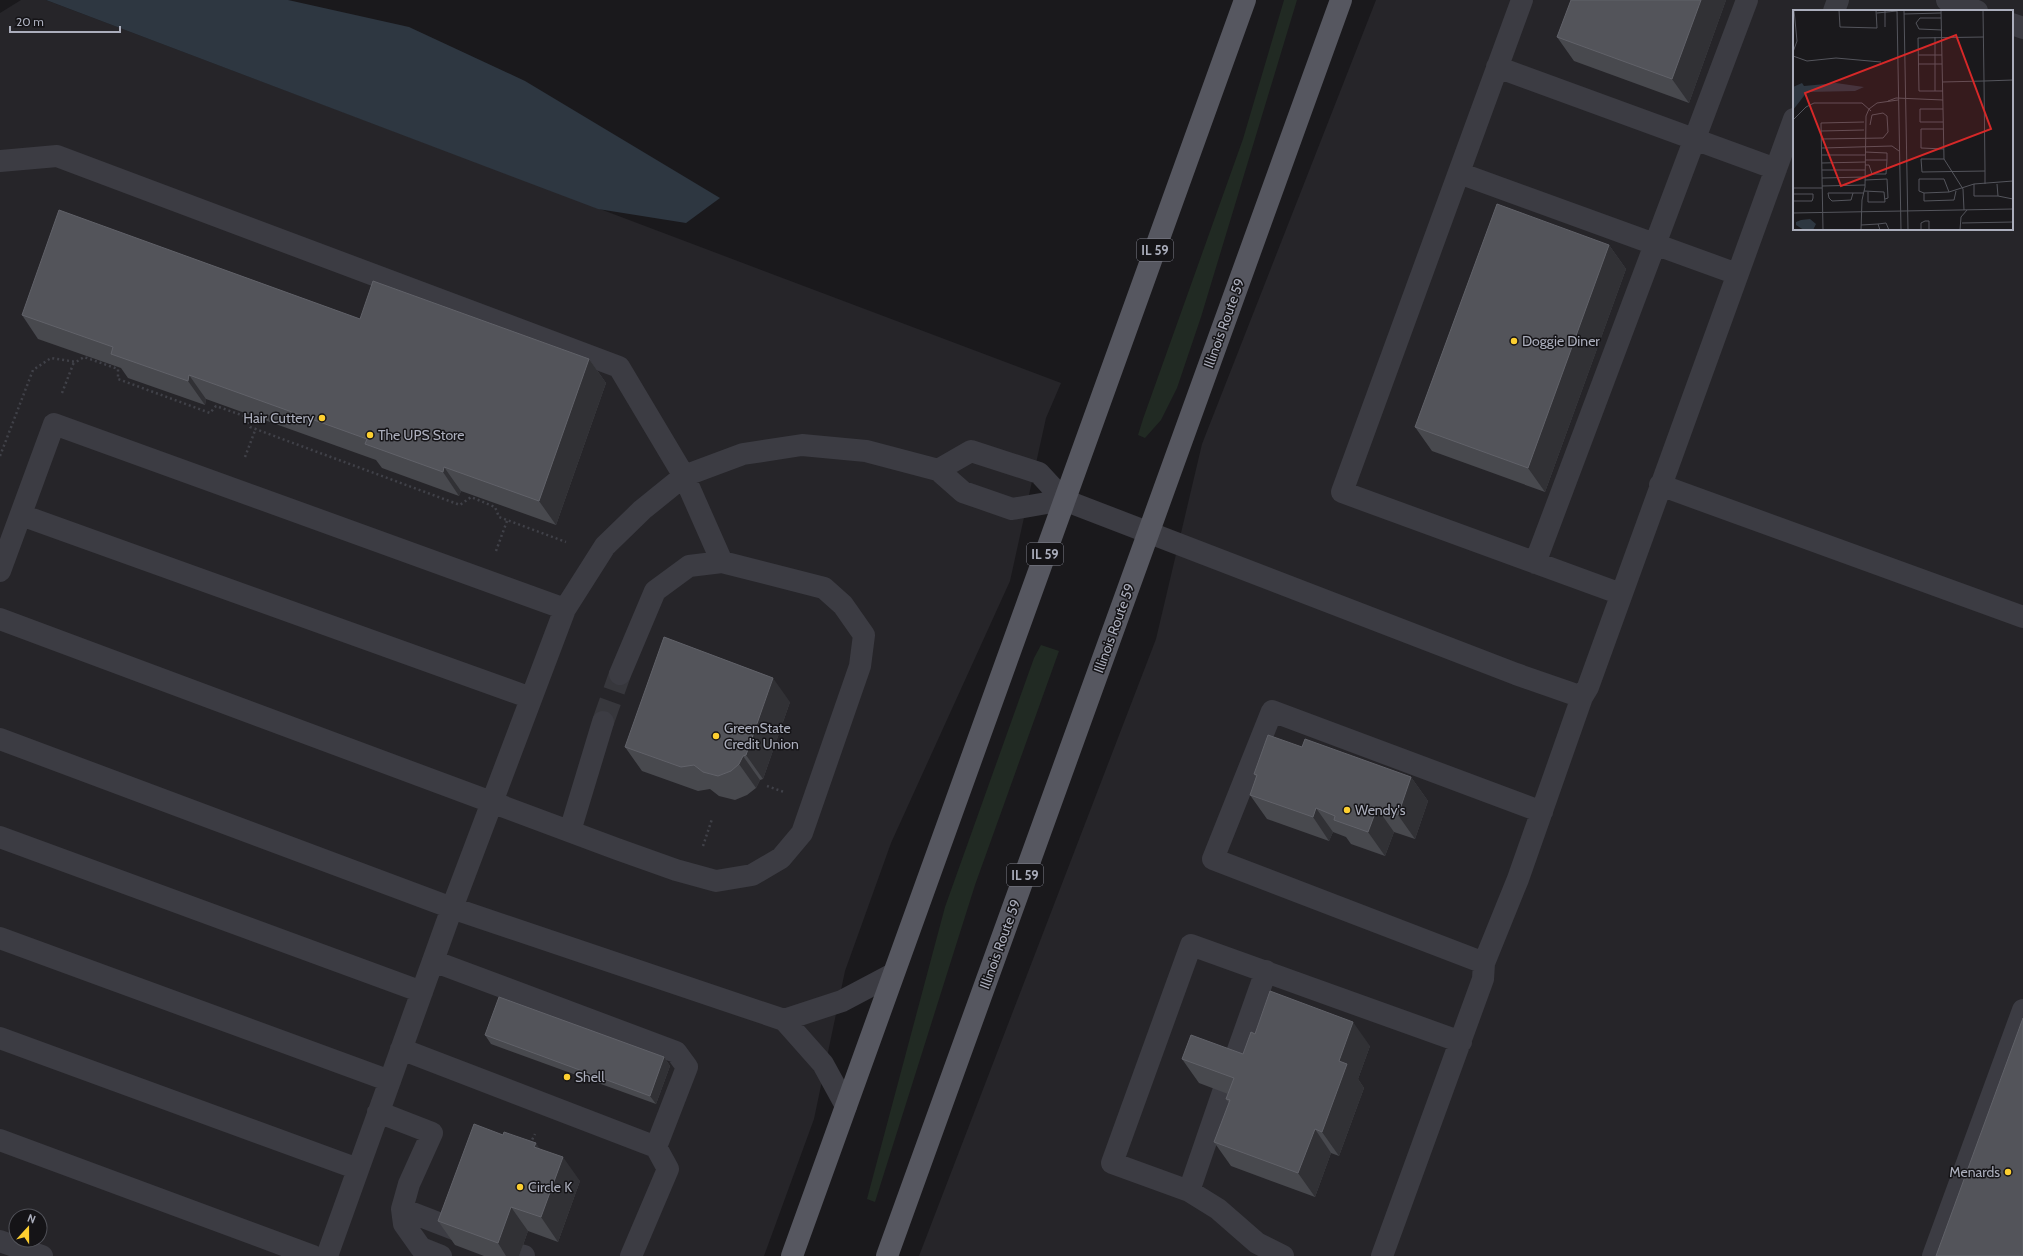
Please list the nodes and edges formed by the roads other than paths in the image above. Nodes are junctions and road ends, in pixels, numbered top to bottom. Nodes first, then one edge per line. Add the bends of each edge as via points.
1 (1246, 0) edge
2 (1341, 0) edge
3 (1522, 0) edge
4 (1746, 0) edge
5 (1838, 0) edge
6 (1947, 0) edge
7 (1834, 10) edge
8 (1974, 10) edge
9 (2013, 24) edge
10 (2023, 28) edge
11 (1497, 67) junction
12 (1793, 122) edge
13 (1695, 138) junction
14 (0, 161) edge
15 (1776, 169) junction
16 (1459, 173) junction
17 (1655, 245) junction
18 (1737, 274) junction
19 (938, 470) junction
20 (684, 476) junction
21 (1660, 485) junction
22 (1064, 500) junction
23 (21, 515) junction
24 (1148, 534) junction
25 (722, 562) junction
26 (1535, 563) junction
27 (0, 571) edge
28 (1621, 594) junction
29 (565, 609) junction
30 (2023, 616) edge
31 (0, 619) edge
32 (620, 674) tunnel mouth
33 (531, 698) junction
34 (1582, 698) junction
35 (603, 722) tunnel mouth
36 (0, 739) edge
37 (492, 801) junction
38 (1542, 812) junction
39 (570, 831) junction
40 (0, 837) edge
41 (452, 908) junction
42 (0, 938) edge
43 (433, 960) junction
44 (1484, 963) junction
45 (1266, 971) junction
46 (894, 974) junction
47 (422, 992) junction
48 (2023, 1010) edge
49 (784, 1020) junction
50 (0, 1038) edge
51 (1461, 1042) junction
52 (401, 1049) junction
53 (1232, 1067) edge
54 (390, 1081) junction
55 (1223, 1092) edge
56 (846, 1106) junction
57 (378, 1112) junction
58 (0, 1140) edge
59 (656, 1147) junction
60 (358, 1169) junction
61 (1189, 1191) junction
62 (402, 1209) junction
63 (459, 1230) edge
64 (0, 1241) edge
65 (42, 1256) edge
66 (313, 1256) edge
67 (327, 1256) edge
68 (440, 1256) edge
69 (631, 1256) edge
70 (792, 1256) edge
71 (886, 1256) edge
72 (1283, 1256) edge
73 (1382, 1256) edge
74 (1933, 1256) edge

1 - 22 main road, IL 59
2 - 24 main road, Illinois Route 59 / IL 59
3 - 11 lane
4 - 13 lane
5 - 7 lane
6 - 8 lane
9 - 10 lane
11 - 13 lane
11 - 16 lane
12 - 15 lane
13 - 15 lane
13 - 17 lane
14 - 20 lane via 57,156 619,367
15 - 18 lane
16 - 17 lane
16 - 26 lane via 1342,492
17 - 18 lane
17 - 26 lane
18 - 21 lane
19 - 20 lane via 866,451 802,445 743,454
19 - 22 lane via 963,492 1012,509
19 - 22 lane via 971,451 1039,473
20 - 25 lane
20 - 29 lane via 642,510 605,546
21 - 28 lane
21 - 30 lane
22 - 24 lane
22 - 46 main road, IL 59
23 - 27 lane
23 - 29 lane via 54,424
23 - 33 lane
24 - 34 lane
24 - 71 main road, Illinois Route 59 / IL 59
25 - 32 lane via 689,566 656,591
25 - 39 lane via 824,588 843,605 864,635 860,666 802,833 781,858 752,875 716,881 668,867
26 - 28 lane
28 - 34 lane
29 - 33 lane
31 - 37 lane
33 - 37 lane
34 - 38 lane
35 - 39 lane
36 - 41 lane
37 - 39 lane
37 - 41 lane
38 - 44 lane
38 - 44 lane via 1272,710 1213,859
40 - 47 lane
41 - 43 lane
41 - 49 lane
42 - 54 lane
43 - 47 lane
43 - 59 lane via 676,1052 687,1066
44 - 51 lane via 1483,979
45 - 51 lane
45 - 53 lane
45 - 61 lane via 1191,945 1112,1163
46 - 49 lane via 842,1001
46 - 56 main road, IL 59
47 - 52 lane
48 - 74 lane
49 - 56 lane via 823,1064
50 - 60 lane
51 - 73 lane
52 - 54 lane
52 - 59 lane
54 - 57 lane
55 - 61 lane
56 - 70 main road, IL 59
57 - 60 lane
57 - 62 lane via 432,1133 409,1184
58 - 66 lane
59 - 69 lane via 668,1169
60 - 67 lane
61 - 72 lane via 1218,1208 1258,1243
62 - 63 lane
62 - 68 lane via 404,1224 421,1248
64 - 65 lane

